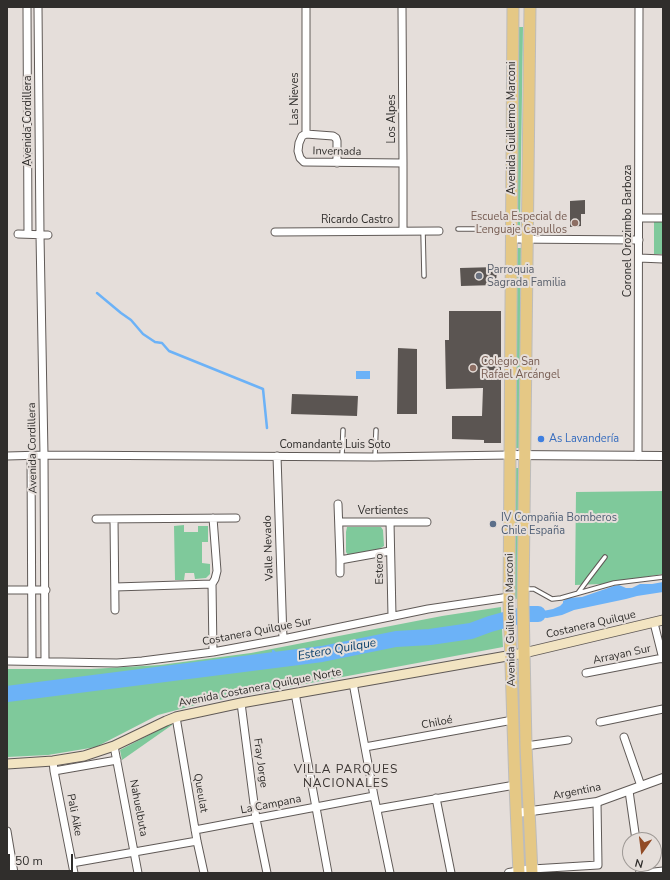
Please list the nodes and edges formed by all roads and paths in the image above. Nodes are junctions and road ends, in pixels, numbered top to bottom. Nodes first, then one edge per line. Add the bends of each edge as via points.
1 (27, 7) edge
2 (38, 7) edge
3 (306, 7) edge
4 (402, 7) edge
5 (513, 7) edge
6 (530, 7) edge
7 (639, 7) edge
8 (306, 134) junction
9 (337, 163) junction
10 (404, 163) junction
11 (639, 218) junction
12 (663, 218) edge
13 (458, 229) dead end
14 (403, 231) junction
15 (423, 231) junction
16 (439, 231) dead end
17 (275, 232) dead end
18 (18, 234) dead end
19 (28, 234) junction
20 (40, 234) junction
21 (512, 234) junction
22 (48, 235) dead end
23 (527, 238) junction
24 (639, 240) junction
25 (638, 258) junction
26 (663, 258) edge
27 (424, 276) dead end
28 (343, 430) dead end
29 (376, 430) dead end
30 (31, 455) junction
31 (44, 455) junction
32 (510, 455) junction
33 (525, 455) junction
34 (7, 456) edge
35 (277, 456) junction
36 (342, 456) junction
37 (638, 456) junction
38 (663, 456) edge
39 (375, 457) junction
40 (338, 504) dead end
41 (213, 518) junction
42 (236, 518) dead end
43 (96, 519) dead end
44 (114, 519) junction
45 (339, 522) junction
46 (390, 522) junction
47 (427, 522) dead end
48 (510, 526) junction
49 (524, 526) junction
50 (390, 552) junction
51 (605, 557) dead end
52 (340, 560) junction
53 (340, 573) dead end
54 (663, 577) edge
55 (212, 584) junction
56 (115, 587) junction
57 (524, 589) junction
58 (7, 590) edge
59 (32, 590) junction
60 (46, 590) junction
61 (578, 593) junction
62 (509, 600) junction
63 (115, 610) dead end
64 (392, 616) junction
65 (659, 621) edge
66 (283, 639) junction
67 (213, 652) junction
68 (524, 653) junction
69 (511, 655) junction
70 (663, 658) edge
71 (7, 661) edge
72 (32, 661) junction
73 (46, 661) junction
74 (586, 674) dead end
75 (353, 683) junction
76 (294, 693) junction
77 (241, 703) junction
78 (663, 709) edge
79 (176, 717) junction
80 (512, 720) junction
81 (600, 722) dead end
82 (624, 736) dead end
83 (568, 740) dead end
84 (114, 746) junction
85 (526, 746) junction
86 (365, 748) junction
87 (117, 760) junction
88 (53, 761) junction
89 (7, 764) edge
90 (54, 771) junction
91 (663, 778) edge
92 (515, 785) junction
93 (641, 786) junction
94 (629, 791) junction
95 (374, 796) junction
96 (436, 798) junction
97 (597, 802) junction
98 (316, 807) junction
99 (377, 809) junction
100 (530, 811) junction
101 (517, 813) junction
102 (256, 819) junction
103 (195, 830) junction
104 (7, 831) edge
105 (635, 832) edge
106 (197, 841) junction
107 (135, 852) junction
108 (72, 863) junction
109 (663, 870) edge
110 (532, 871) edge
111 (516, 872) edge
112 (14, 873) edge
113 (74, 873) edge
114 (138, 873) edge
115 (204, 873) edge
116 (267, 873) edge
117 (328, 873) edge
118 (390, 873) edge
119 (451, 873) edge
120 (645, 873) edge

1 - 19 street, Avenida Cordillera
2 - 20 street, Avenida Cordillera
3 - 8 street, Las Nieves
4 - 10 street, Los Alpes
5 - 21 main road, Avenida Guillermo Marconi
6 - 23 main road, Avenida Guillermo Marconi
7 - 11 street, Coronel Orozimbo Barboza
8 - 9 street, Las Nieves via 336,138
8 - 9 street, Invernada via 302,136 298,151 304,162
9 - 10 street, Invernada
10 - 14 street, Los Alpes
11 - 12 street
11 - 24 street, Coronel Orozimbo Barboza
13 - 21 lane
14 - 15 street, Ricardo Castro
14 - 17 street, Ricardo Castro
15 - 16 street, Ricardo Castro
15 - 27 lane
18 - 19 street
19 - 20 street
20 - 22 street
20 - 31 street, Avenida Cordillera
21 - 23 street
21 - 32 main road, Avenida Guillermo Marconi
23 - 24 street
23 - 33 main road, Avenida Guillermo Marconi
24 - 25 street, Coronel Orozimbo Barboza
25 - 26 street
25 - 37 street, Coronel Orozimbo Barboza
28 - 36 lane
29 - 39 lane
30 - 31 street, Comandante Luis Soto
30 - 34 street, Comandante Luis Soto
30 - 59 street, Avenida Cordillera
31 - 35 street, Comandante Luis Soto
31 - 60 street, Avenida Cordillera
32 - 33 street, Comandante Luis Soto
32 - 39 street, Comandante Luis Soto
32 - 48 main road, Avenida Guillermo Marconi
33 - 37 street, Comandante Luis Soto
33 - 49 main road, Avenida Guillermo Marconi
35 - 36 street, Comandante Luis Soto
35 - 66 street, Valle Nevado
36 - 39 street, Comandante Luis Soto
37 - 38 street, Comandante Luis Soto
40 - 45 street
41 - 42 street
41 - 44 street
41 - 55 street via 217,571
43 - 44 street
44 - 56 street
45 - 46 street, Vertientes
45 - 52 street
46 - 47 street, Vertientes
46 - 50 street, Estero
48 - 49 main road
48 - 62 main road, Avenida Guillermo Marconi
49 - 57 main road, Avenida Guillermo Marconi
50 - 52 street
50 - 64 street, Estero
51 - 61 lane
52 - 53 street
54 - 61 lane via 614,583
55 - 56 street
55 - 67 street
56 - 63 street
57 - 61 lane via 534,589 552,599
57 - 68 main road, Avenida Guillermo Marconi
58 - 59 street
59 - 60 street
59 - 72 street, Avenida Cordillera
60 - 73 street, Avenida Cordillera
62 - 64 street, Costanera Quilque Sur via 428,609
62 - 69 main road, Avenida Guillermo Marconi
64 - 66 street, Costanera Quilque Sur
65 - 68 main road, Costanera Quilque
65 - 70 street
66 - 67 street, Costanera Quilque Sur
67 - 73 street, Costanera Quilque Sur via 130,662
68 - 69 main road, Avenida Costanera Quilque Norte
68 - 85 main road, Avenida Guillermo Marconi
69 - 75 main road, Avenida Costanera Quilque Norte
69 - 80 main road, Avenida Guillermo Marconi
70 - 74 street, Arrayan Sur
71 - 72 street, Costanera Quilque Sur
72 - 73 street, Costanera Quilque Sur
75 - 76 main road, Avenida Costanera Quilque Norte
75 - 86 street
76 - 77 main road, Avenida Costanera Quilque Norte
76 - 98 street
77 - 79 main road, Avenida Costanera Quilque Norte
77 - 102 street, Fray Jorge
78 - 81 street
79 - 84 main road, Avenida Costanera Quilque Norte
79 - 103 street, Queulat
80 - 86 street, Chiloé
80 - 92 main road, Avenida Guillermo Marconi
82 - 93 street
83 - 85 street
84 - 87 street, Nahuelbuta
84 - 88 main road, Avenida Costanera Quilque Norte via 84,756
85 - 100 main road, Avenida Guillermo Marconi
86 - 95 street
87 - 90 street
87 - 107 street, Nahuelbuta
88 - 89 main road, Avenida Costanera Quilque Norte
88 - 90 street, Pali Aike
90 - 108 street, Pali Aike
91 - 93 street, Argentina
92 - 96 street
92 - 101 main road, Avenida Guillermo Marconi
93 - 94 street, Argentina
94 - 97 street, Argentina
94 - 105 street
95 - 98 street, La Campana
95 - 99 street
96 - 99 street
96 - 119 street
97 - 100 street, Argentina
97 - 110 street via 598,865
98 - 102 street, La Campana
98 - 117 street
99 - 118 street
100 - 101 street, Argentina
100 - 110 main road, Avenida Guillermo Marconi
101 - 111 main road, Avenida Guillermo Marconi
102 - 103 street, La Campana
102 - 116 street, Fray Jorge
103 - 106 street, Queulat
104 - 112 street
106 - 107 street
106 - 115 street, Queulat
107 - 108 street
107 - 114 street, Nahuelbuta
108 - 113 street, Pali Aike
109 - 120 street
110 - 111 street

